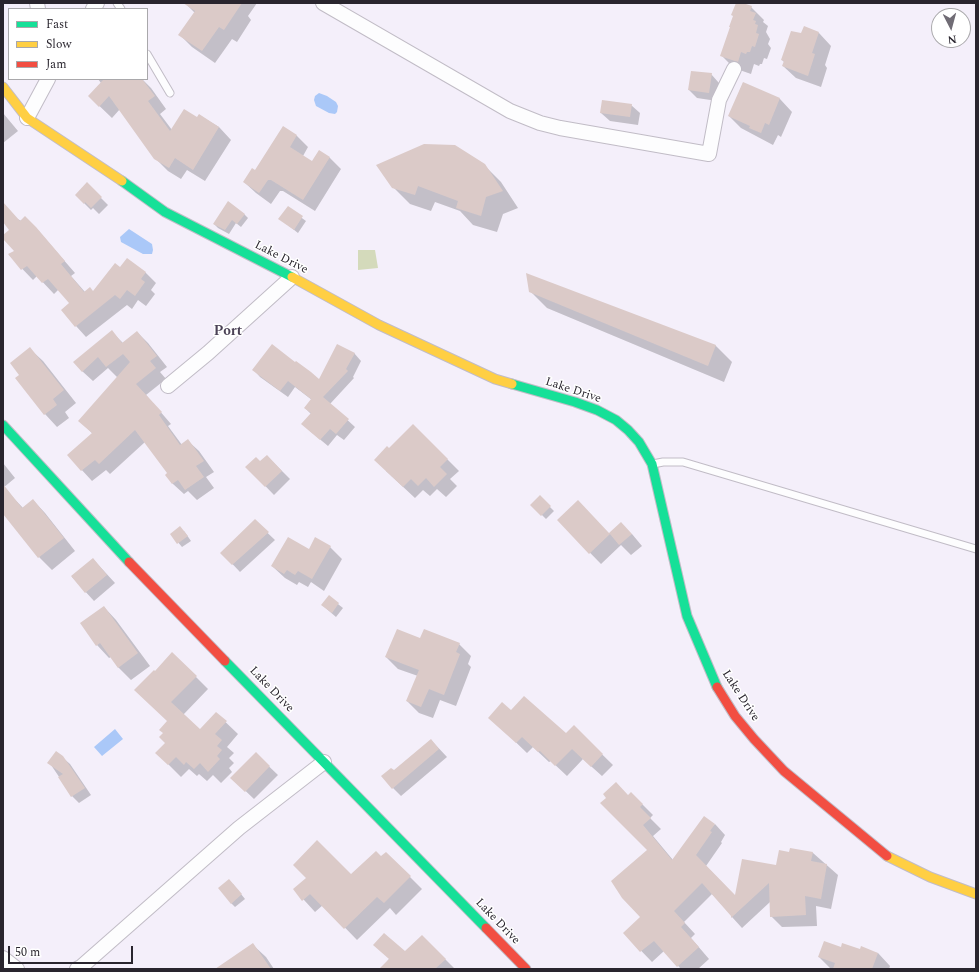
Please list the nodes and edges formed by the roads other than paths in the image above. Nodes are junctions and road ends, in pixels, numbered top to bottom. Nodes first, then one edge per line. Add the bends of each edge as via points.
1 (323, 3) edge
2 (148, 56) edge
3 (734, 69) dead end
4 (47, 80) edge
5 (3, 87) edge
6 (170, 93) dead end
7 (27, 118) junction
8 (292, 277) junction
9 (168, 386) dead end
10 (3, 424) edge
11 (652, 464) junction
12 (976, 549) edge
13 (324, 762) junction
14 (976, 894) edge
15 (3, 958) edge
16 (80, 968) edge
17 (17, 969) edge
18 (526, 969) edge

1 - 3 street via 510,111 540,123 709,154 720,100
2 - 6 lane
4 - 7 street
5 - 7 street, Lake Drive
7 - 8 street, Lake Drive via 165,212
8 - 9 street
8 - 11 street, Lake Drive via 379,325 495,379 597,410 628,430 639,442
10 - 13 street, Lake Drive via 141,575
11 - 12 lane via 683,462
11 - 14 street, Lake Drive via 687,616 717,687 735,716 789,776 884,855 930,877
13 - 16 street via 239,828
13 - 18 street, Lake Drive
15 - 17 street

